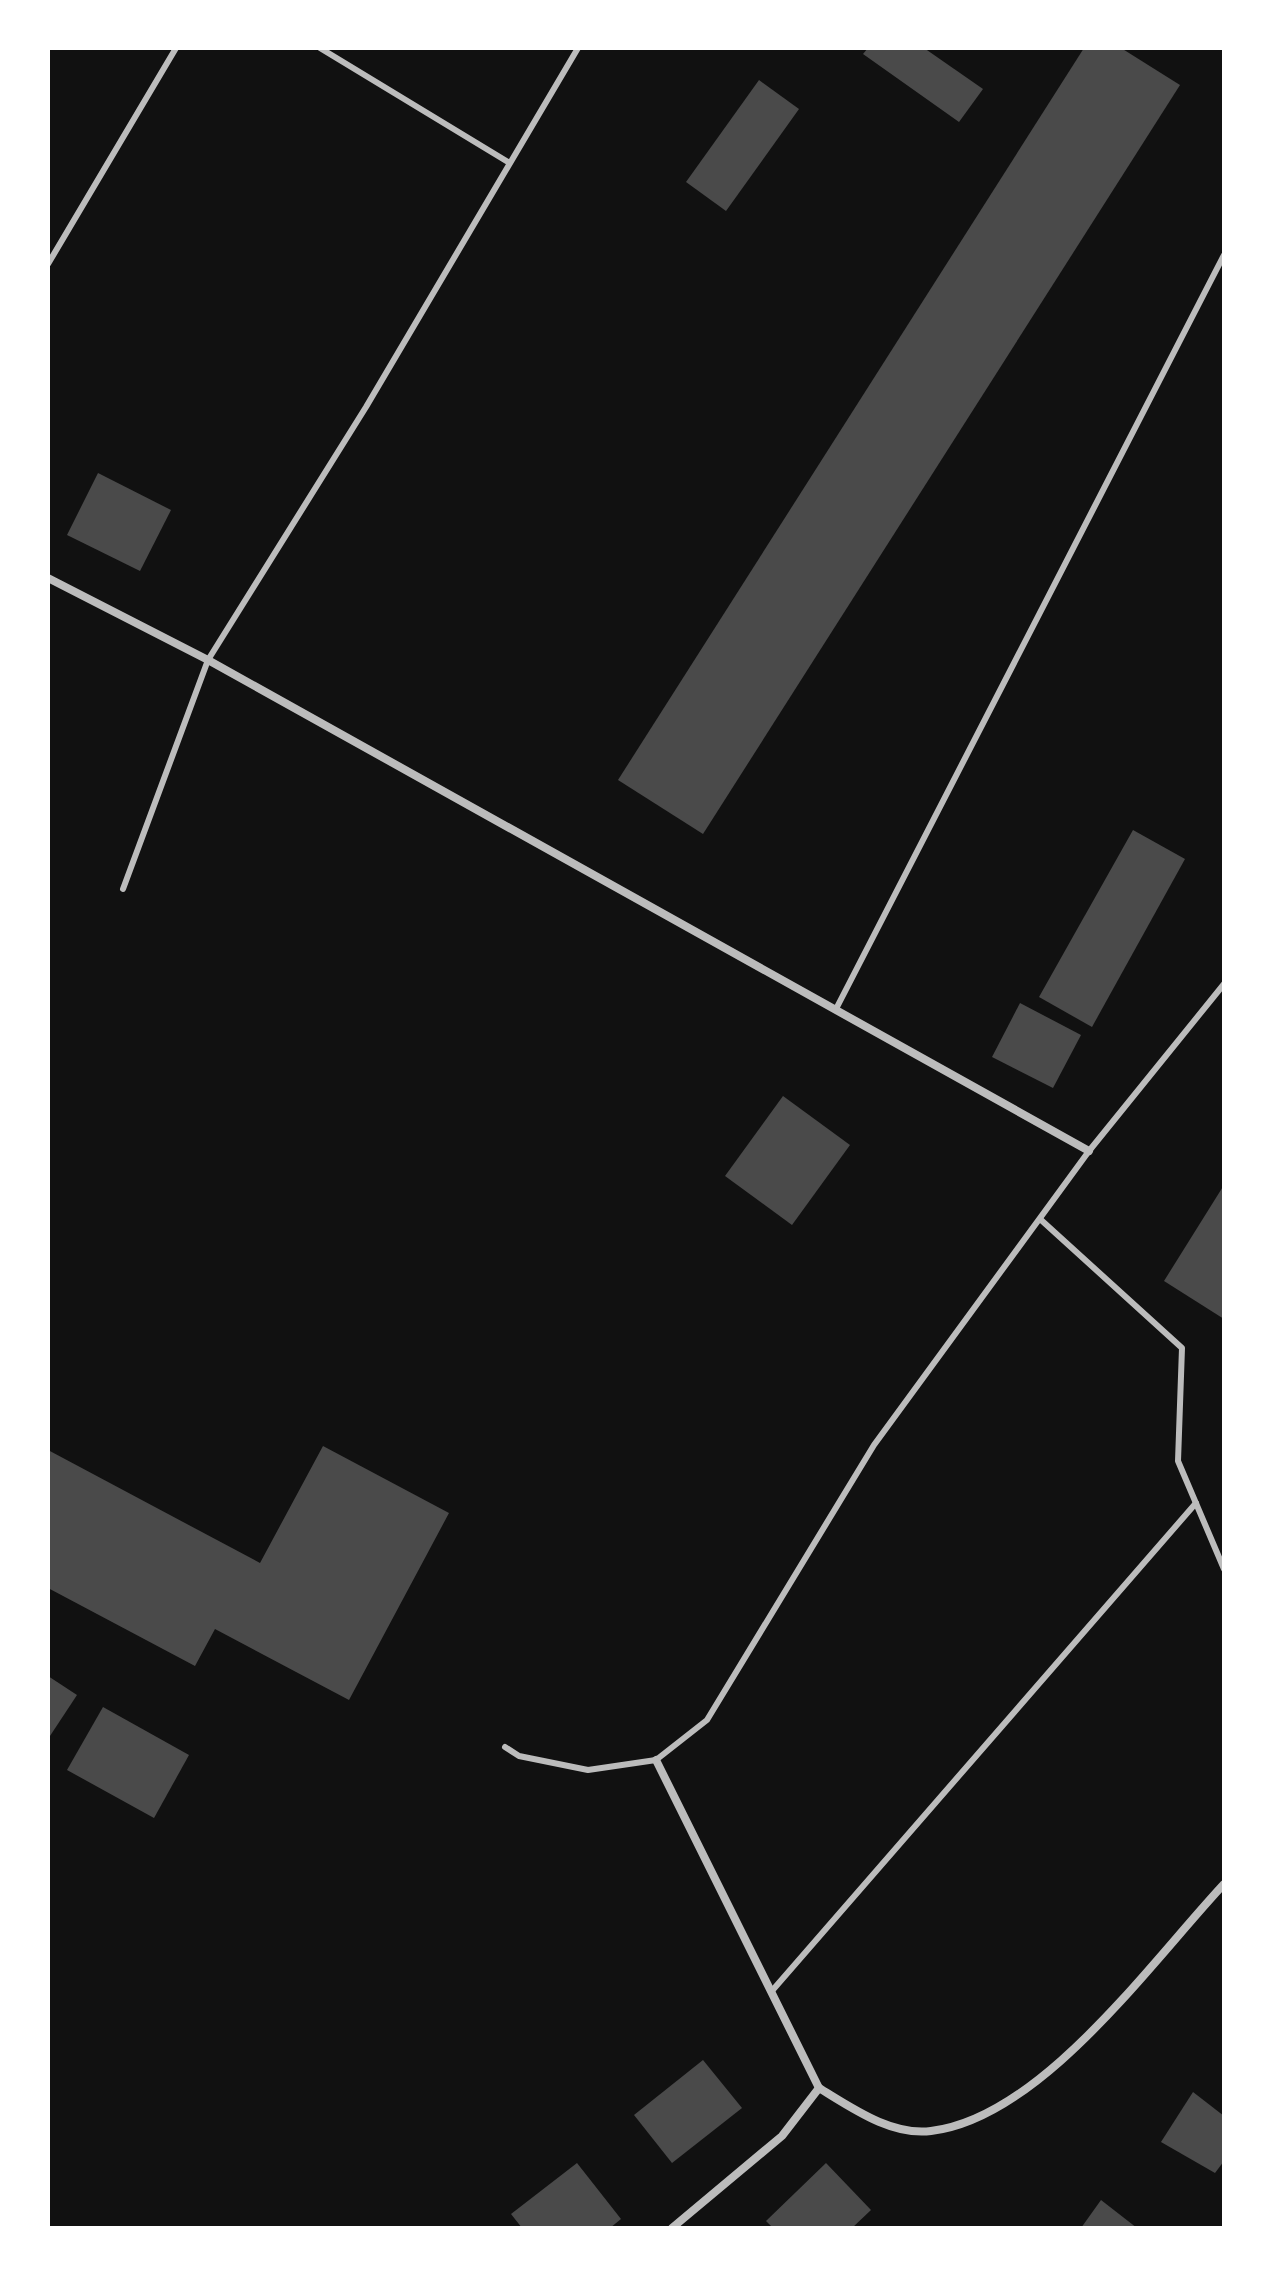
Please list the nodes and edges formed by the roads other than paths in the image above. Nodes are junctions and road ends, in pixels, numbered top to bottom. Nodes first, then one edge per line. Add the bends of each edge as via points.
1 (176, 48) edge
2 (320, 48) edge
3 (578, 48) edge
4 (508, 162) junction
5 (1224, 255) edge
6 (48, 264) edge
7 (48, 578) edge
8 (208, 660) junction
9 (123, 889) dead end
10 (1224, 984) edge
11 (836, 1009) junction
12 (1089, 1151) junction
13 (1040, 1219) junction
14 (1196, 1503) junction
15 (1224, 1569) edge
16 (505, 1747) dead end
17 (656, 1760) junction
18 (1224, 1884) edge
19 (771, 1992) junction
20 (819, 2088) junction
21 (672, 2228) edge

1 - 6 lane
2 - 4 lane
3 - 4 lane
4 - 8 lane via 366,407
5 - 11 lane
7 - 8 street
8 - 9 lane
8 - 11 street
10 - 12 lane
11 - 12 street
12 - 13 lane
13 - 14 lane via 1182,1348 1178,1461
13 - 17 lane via 874,1445 707,1720
14 - 15 lane
14 - 19 lane
16 - 17 lane via 519,1756 588,1770
17 - 19 street
18 - 20 street via 1060,2064 1000,2109 930,2132 879,2123
19 - 20 street
20 - 21 street via 782,2136

